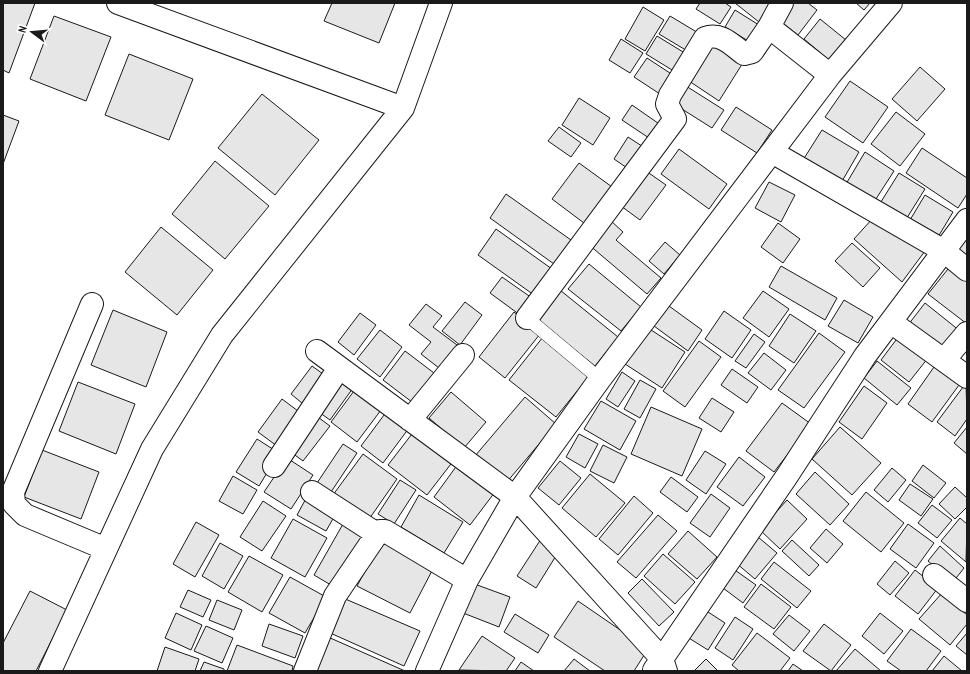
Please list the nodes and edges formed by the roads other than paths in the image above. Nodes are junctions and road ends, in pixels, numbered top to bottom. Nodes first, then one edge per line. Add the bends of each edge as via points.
1 (118, 3) edge
2 (441, 3) edge
3 (782, 3) edge
4 (891, 3) edge
5 (769, 27) junction
6 (830, 75) junction
7 (402, 108) junction
8 (772, 152) junction
9 (967, 220) edge
10 (944, 251) junction
11 (967, 270) edge
12 (92, 304) dead end
13 (527, 318) joint
14 (891, 322) junction
15 (967, 333) edge
16 (316, 352) dead end
17 (463, 355) dead end
18 (944, 360) junction
19 (339, 368) junction
20 (967, 376) edge
21 (600, 379) junction
22 (410, 420) junction
23 (274, 466) dead end
24 (312, 492) dead end
25 (515, 497) junction
26 (376, 534) junction
27 (106, 549) junction
28 (934, 575) dead end
29 (467, 580) junction
30 (967, 601) edge
31 (660, 667) edge
32 (50, 671) edge
33 (305, 671) edge
34 (427, 671) edge

1 - 7 street
2 - 7 street
3 - 5 street
4 - 6 street
5 - 6 street
5 - 13 street via 752,52 744,54 724,38 712,35 705,38 670,95 667,104 675,119
6 - 8 street
7 - 27 street via 222,335 152,449
8 - 10 street
8 - 21 street
9 - 10 street
10 - 11 street
10 - 14 street
12 - 27 street via 13,492 14,504 25,515
13 - 21 lane
14 - 18 street
14 - 31 street via 865,356
15 - 18 street
16 - 19 street
17 - 22 street
18 - 20 street
19 - 22 street
19 - 23 street
21 - 25 street
22 - 25 street
24 - 26 street
25 - 29 street
25 - 31 street
26 - 29 street via 384,531
26 - 33 street via 335,596
27 - 32 street
28 - 30 street
29 - 34 street

